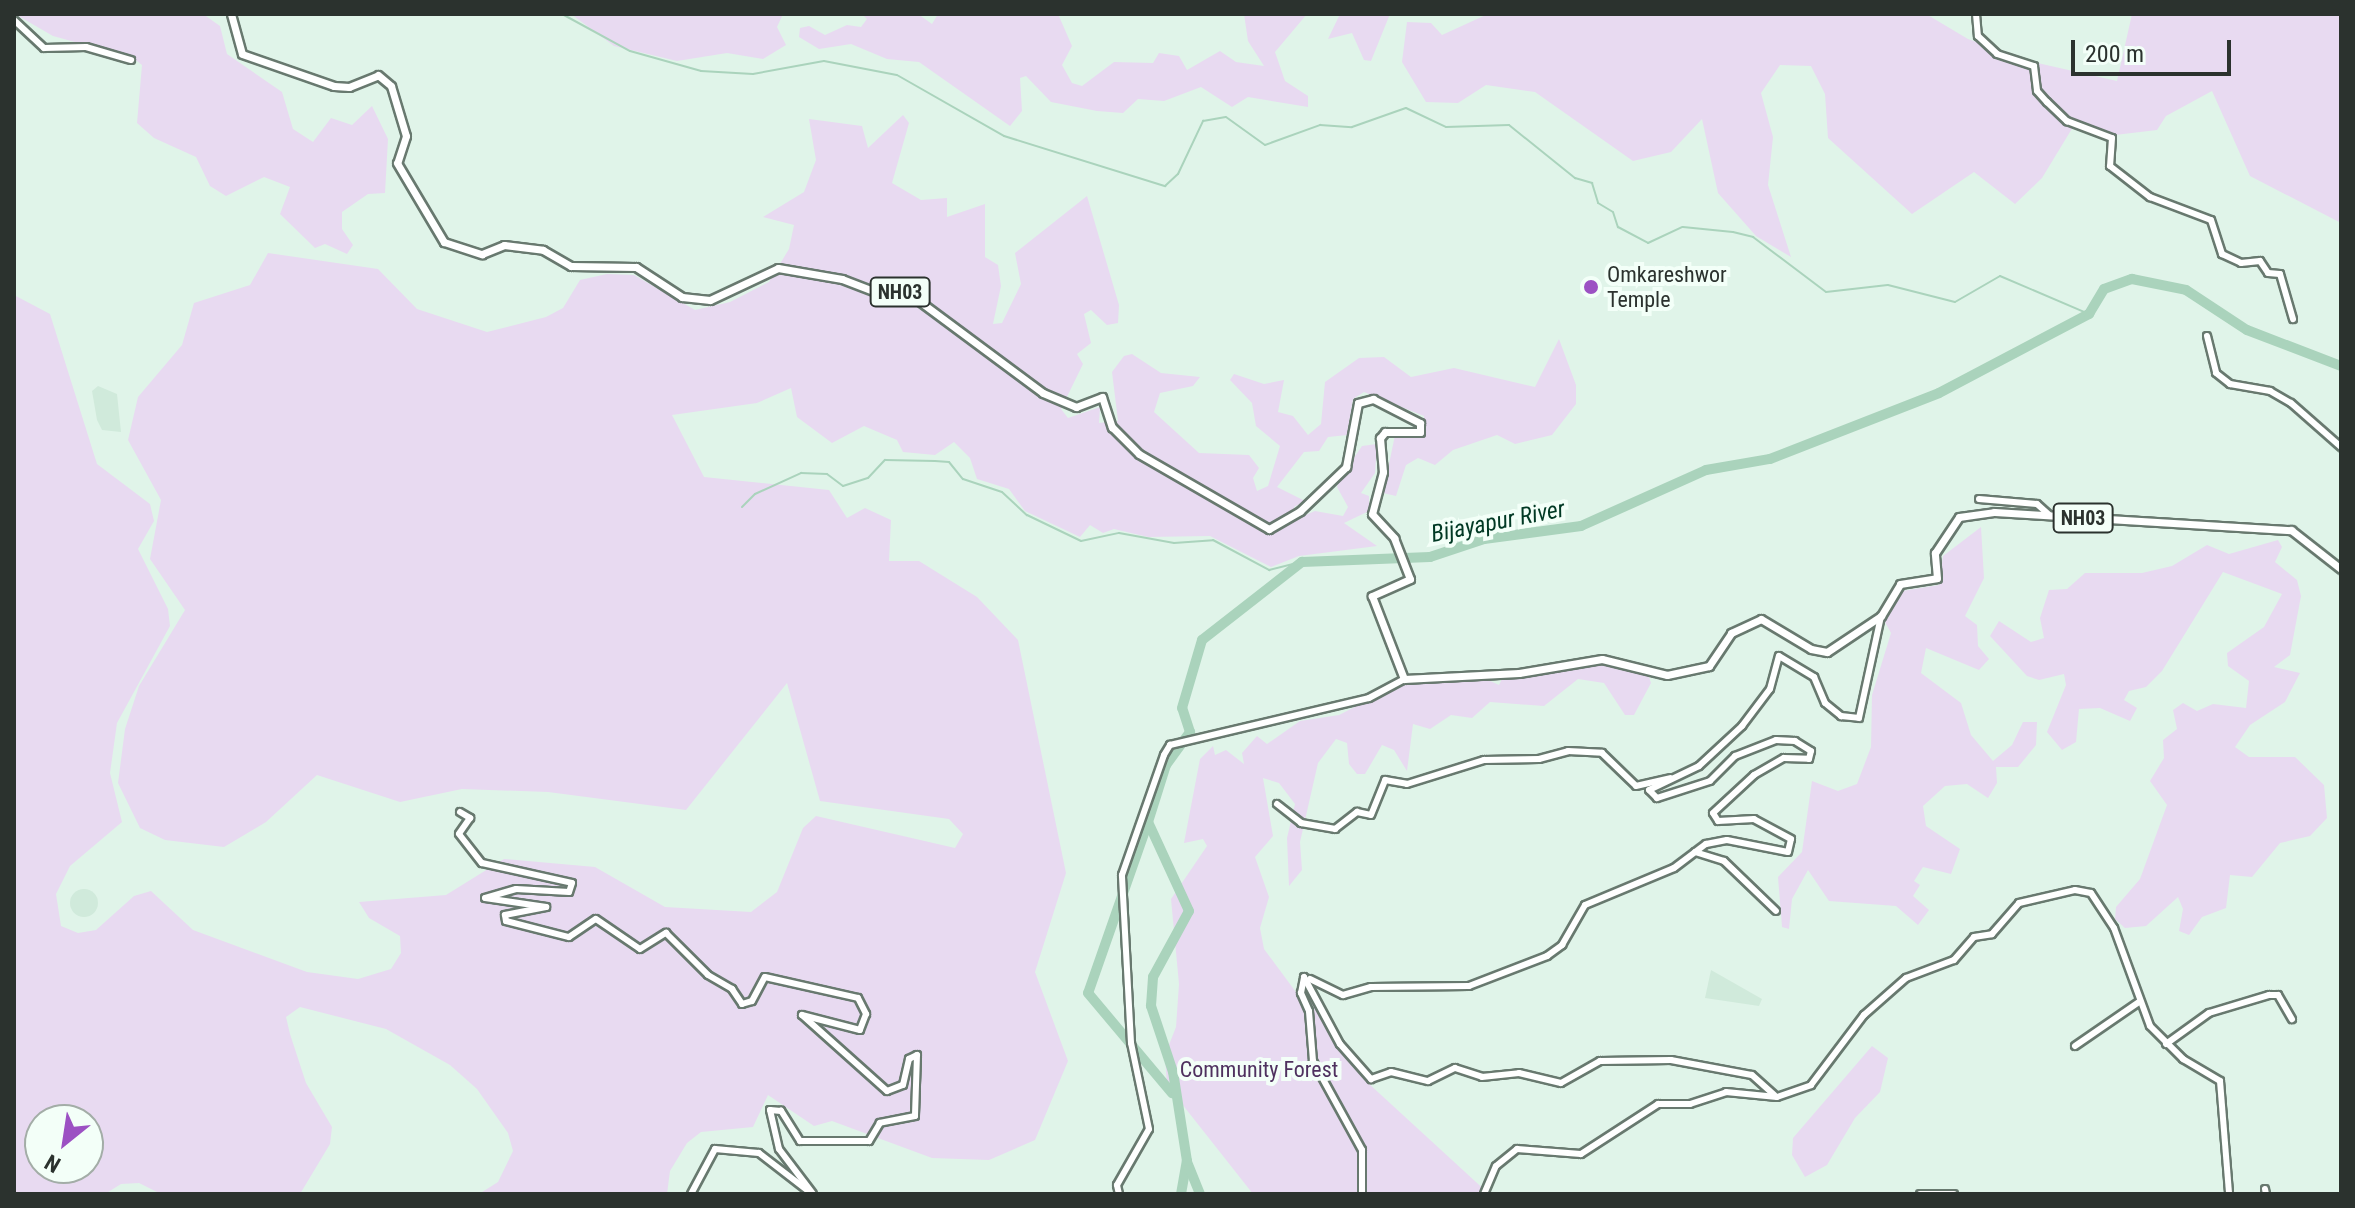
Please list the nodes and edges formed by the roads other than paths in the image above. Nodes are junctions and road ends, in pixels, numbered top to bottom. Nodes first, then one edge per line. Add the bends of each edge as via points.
1 (231, 14) edge
2 (1976, 14) edge
3 (14, 20) edge
4 (131, 60) dead end
5 (2293, 319) dead end
6 (2207, 336) dead end
7 (2341, 447) edge
8 (1979, 499) dead end
9 (2048, 514) junction
10 (2341, 569) edge
11 (1881, 616) junction
12 (1404, 679) junction
13 (1677, 776) junction
14 (1277, 804) dead end
15 (460, 812) dead end
16 (1695, 852) junction
17 (1776, 911) dead end
18 (1310, 979) junction
19 (2139, 1002) junction
20 (2292, 1019) dead end
21 (2166, 1044) junction
22 (2075, 1046) dead end
23 (1777, 1097) junction
24 (691, 1194) edge
25 (812, 1194) edge
26 (1119, 1194) edge
27 (1362, 1194) edge
28 (1484, 1194) edge
29 (1920, 1194) edge
30 (1954, 1194) edge
31 (2229, 1194) edge

1 - 12 main road, NH03 via 242,54 334,86 349,87 378,75 391,86 406,136 397,163 444,242 482,254 504,245 543,250 571,266 636,267 682,297 710,300 778,268 842,279 878,293 907,292 1043,393 1076,407 1102,397 1112,427 1139,454 1269,529 1300,511 1346,467 1358,403 1373,399 1420,427 1420,432 1385,432 1380,438 1383,472 1372,514 1396,542 1409,575 1372,596
2 - 5 street via 1978,36 1997,54 2034,66 2037,91 2067,121 2112,138 2110,166 2150,197 2211,220 2222,254 2241,263 2260,261 2268,273 2280,274
3 - 4 street via 44,48 86,47
6 - 7 street via 2216,373 2230,384 2270,391 2291,403
8 - 9 street via 2037,504
9 - 10 main road, NH03 via 2291,530
9 - 11 main road, NH03 via 1959,517 1935,553 1937,578 1900,584
11 - 12 main road, NH03 via 1821,652 1771,621 1756,620 1731,633 1709,666 1667,675 1602,659 1519,673
11 - 13 street via 1859,718 1841,716 1825,703 1814,677 1779,656 1770,689 1742,726 1699,766
12 - 26 street via 1369,698 1170,745 1164,755 1122,875 1129,1028 1149,1129 1117,1185
13 - 14 street via 1636,786 1602,753 1568,751 1539,759 1484,760 1407,784 1385,780 1371,815 1357,812 1335,829 1301,823
13 - 16 street via 1653,786 1649,795 1657,798 1714,779 1730,759 1776,740 1791,740 1812,753 1808,760 1784,758 1754,775 1713,813 1718,821 1754,819 1791,839 1790,851 1727,840
15 - 25 street via 470,818 459,834 482,863 572,883 569,892 516,889 485,898 546,907 505,915 506,921 569,937 596,919 640,949 666,933 708,975 732,989 742,1004 752,1001 765,977 858,998 866,1014 860,1030 802,1015 887,1091 903,1085 909,1059 917,1055 915,1116 880,1123 869,1141 800,1141 781,1111 770,1110 779,1149
16 - 17 street via 1724,861
16 - 18 street via 1658,876 1585,905 1562,945 1547,956 1469,986 1371,987 1343,995
18 - 23 street via 1337,1038 1371,1079 1391,1072 1428,1081 1455,1068 1482,1077 1519,1073 1561,1083 1600,1061 1671,1060 1752,1075
18 - 27 street via 1304,977 1300,990 1309,1011 1309,1046 1362,1150
19 - 21 street
19 - 22 street
19 - 23 street via 2114,928 2091,893 2075,890 2019,903 1992,934 1974,937 1954,960 1895,987 1864,1015 1811,1085
20 - 21 street via 2278,995 2269,995 2209,1013
21 - 31 street via 2220,1081
23 - 28 street via 1726,1092 1690,1104 1658,1104 1581,1154 1517,1149 1496,1166
24 - 25 street via 715,1149 759,1153
29 - 30 street

